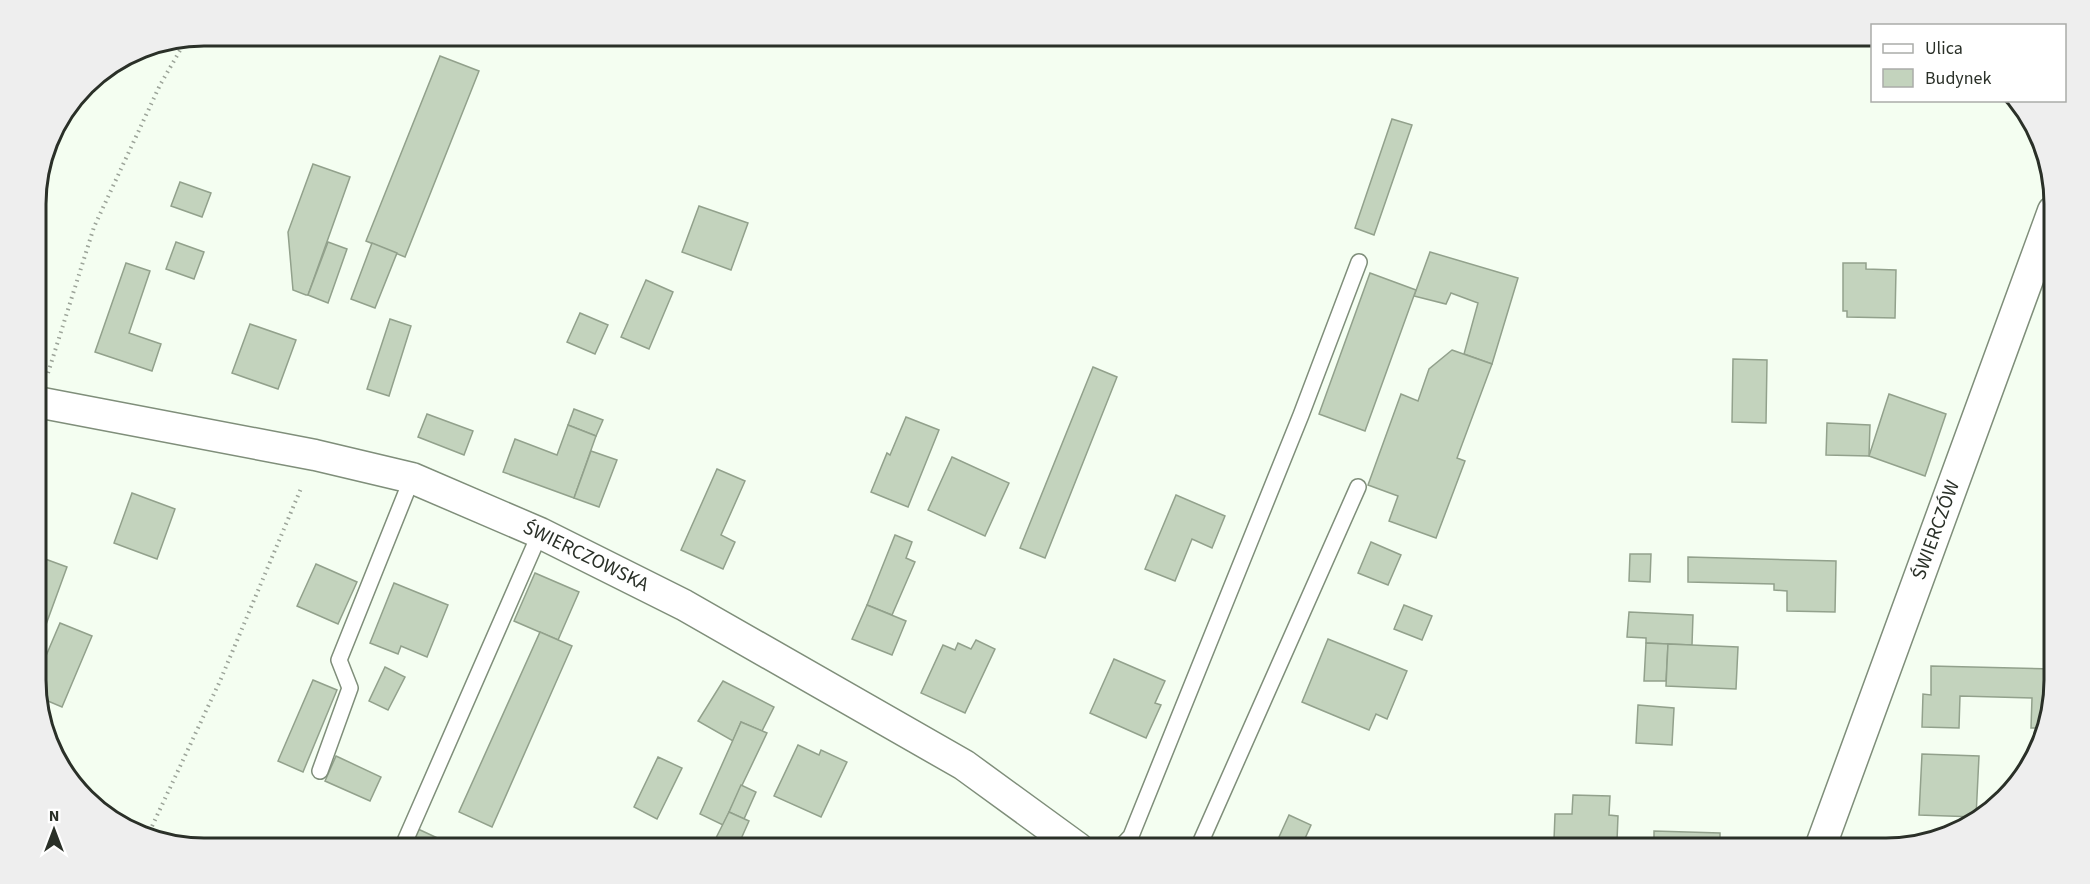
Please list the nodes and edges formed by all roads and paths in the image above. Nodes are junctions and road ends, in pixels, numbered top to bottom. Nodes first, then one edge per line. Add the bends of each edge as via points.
1 (181, 49) edge
2 (2044, 237) edge
3 (1359, 261) dead end
4 (47, 374) edge
5 (47, 404) edge
6 (315, 454) junction
7 (412, 478) junction
8 (1358, 487) dead end
9 (540, 533) junction
10 (320, 771) dead end
11 (151, 828) edge
12 (1064, 837) edge
13 (1130, 837) edge
14 (1203, 837) edge
15 (1824, 837) edge
16 (406, 838) edge

1 - 4 path via 94,227
2 - 15 street, ŚWIERCZÓW
3 - 13 lane via 1301,415
5 - 6 street, ŚWIERCZOWSKA
6 - 7 street, ŚWIERCZOWSKA
6 - 11 path via 220,681
7 - 9 street, ŚWIERCZOWSKA
7 - 10 lane via 339,660 350,688
8 - 14 lane
9 - 12 street, ŚWIERCZOWSKA via 684,604 964,765
9 - 16 lane

